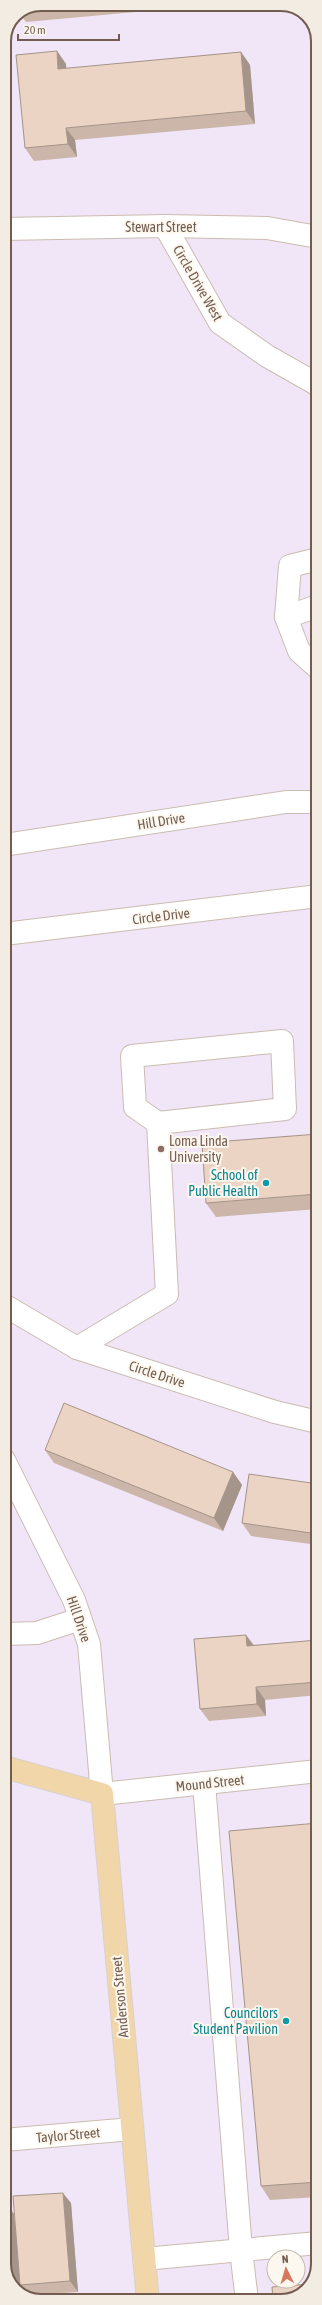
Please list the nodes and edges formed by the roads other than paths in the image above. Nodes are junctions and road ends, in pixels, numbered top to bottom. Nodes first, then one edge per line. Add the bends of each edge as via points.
1 (166, 226) junction
2 (11, 229) edge
3 (311, 236) edge
4 (311, 382) edge
5 (311, 561) edge
6 (311, 608) edge
7 (286, 617) junction
8 (311, 662) edge
9 (311, 802) edge
10 (11, 844) edge
11 (311, 897) edge
12 (11, 933) edge
13 (158, 1123) junction
14 (11, 1309) edge
15 (77, 1348) junction
16 (311, 1420) edge
17 (11, 1474) edge
18 (80, 1619) junction
19 (11, 1634) edge
20 (11, 1768) edge
21 (311, 1773) edge
22 (204, 1783) junction
23 (102, 1794) junction
24 (132, 2129) junction
25 (11, 2139) edge
26 (311, 2244) edge
27 (241, 2250) junction
28 (144, 2259) junction
29 (147, 2294) edge
30 (246, 2294) edge

1 - 2 street, Stewart Street
1 - 3 street, Stewart Street via 267,228
1 - 4 street, Circle Drive West via 220,323 267,356
5 - 7 street via 290,566
6 - 7 street
7 - 8 street via 299,651
9 - 10 street, Hill Drive via 286,802
11 - 12 street, Circle Drive
13 - 13 street via 135,1107 132,1056 282,1041 285,1109
13 - 15 street via 167,1294
14 - 15 street, Circle Drive
15 - 16 street, Circle Drive via 275,1412
17 - 18 street, Hill Drive via 74,1600
18 - 19 street via 37,1633
18 - 23 street, Hill Drive via 89,1644
20 - 23 main road
21 - 22 street, Mound Street
22 - 23 street, Mound Street
22 - 27 street
23 - 24 main road, Anderson Street
24 - 25 street, Taylor Street
24 - 28 main road, Anderson Street
26 - 27 street
27 - 28 street
27 - 30 street
28 - 29 main road, Anderson Street

